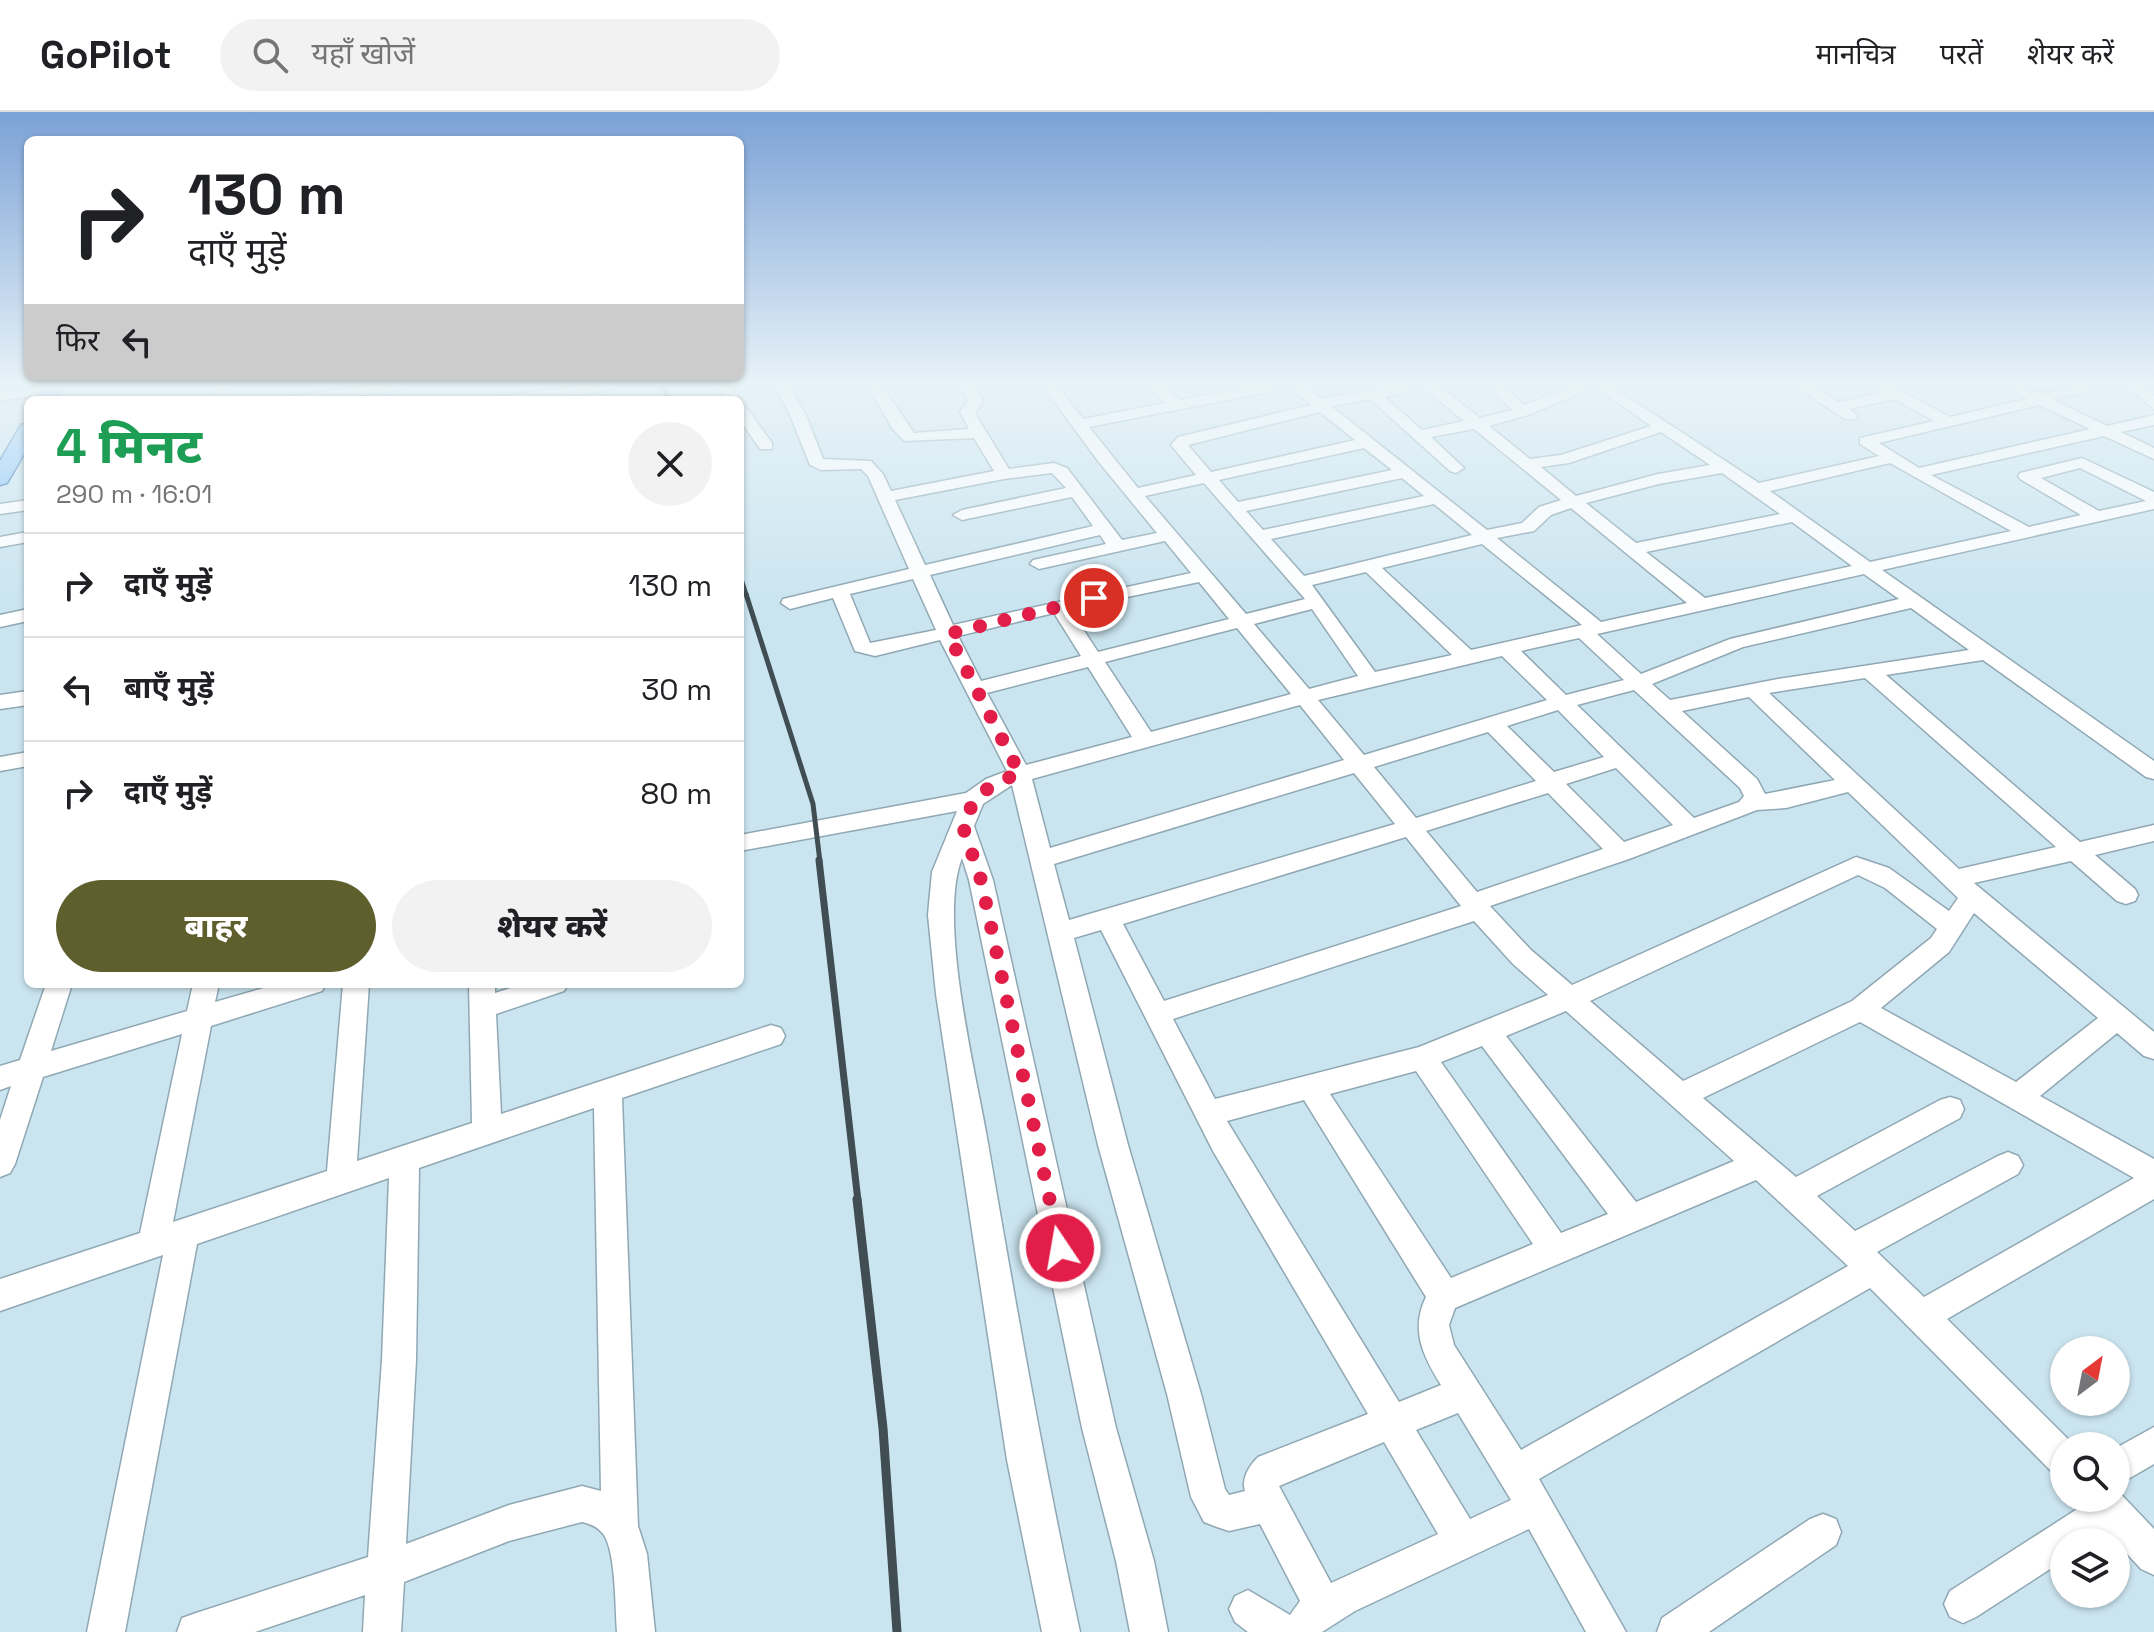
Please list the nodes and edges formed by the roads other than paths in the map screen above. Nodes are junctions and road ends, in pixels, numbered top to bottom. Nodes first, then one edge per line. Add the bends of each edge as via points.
1 (12, 457) edge
2 (814, 457) edge
3 (993, 457) edge
4 (1103, 457) edge
5 (1189, 457) edge
6 (1302, 457) edge
7 (1387, 457) edge
8 (1444, 457) edge
9 (1519, 457) edge
10 (1572, 457) edge
11 (1707, 457) edge
12 (1988, 457) edge
13 (1891, 458) joint
14 (1983, 458) junction
15 (1528, 464) junction
16 (1456, 468) dead end
17 (1724, 468) junction
18 (1405, 472) junction
19 (1916, 473) junction
20 (1004, 474) junction
21 (1207, 478) junction
22 (0, 479) edge
23 (2027, 480) junction
24 (1756, 489) junction
25 (1077, 491) junction
26 (1136, 493) junction
27 (885, 497) junction
28 (1439, 498) junction
29 (1575, 501) junction
30 (2154, 501) edge
31 (24, 506) edge
32 (1234, 508) junction
33 (0, 509) edge
34 (962, 515) dead end
35 (1793, 517) junction
36 (2097, 517) junction
37 (1105, 528) junction
38 (2026, 532) junction
39 (1170, 535) junction
40 (1259, 536) junction
41 (1487, 536) junction
42 (24, 538) edge
43 (0, 542) edge
44 (1118, 547) junction
45 (1634, 549) junction
46 (1039, 564) dead end
47 (1369, 565) junction
48 (1866, 567) junction
49 (919, 574) junction
50 (1203, 576) junction
51 (1300, 582) junction
52 (840, 592) junction
53 (1916, 601) junction
54 (1317, 602) junction
55 (790, 603) dead end
56 (1700, 604) junction
57 (1059, 606) junction
58 (24, 616) edge
59 (0, 621) edge
60 (1240, 622) junction
61 (1589, 629) junction
62 (948, 634) junction
63 (1506, 648) junction
64 (1988, 653) junction
65 (1466, 657) junction
66 (1094, 661) junction
67 (1869, 671) junction
68 (1370, 679) junction
69 (1637, 683) junction
70 (976, 689) junction
71 (1754, 690) junction
72 (1305, 697) junction
73 (24, 699) edge
74 (0, 702) edge
75 (1563, 702) junction
76 (1663, 708) junction
77 (1493, 724) junction
78 (1145, 740) junction
79 (1621, 759) junction
80 (24, 760) edge
81 (0, 764) edge
82 (1359, 765) junction
83 (2154, 772) edge
84 (1020, 774) junction
85 (1551, 783) junction
86 (1852, 783) junction
87 (1753, 803) junction
88 (968, 812) junction
89 (1410, 828) junction
90 (1690, 828) junction
91 (2154, 833) edge
92 (744, 842) edge
93 (2075, 851) junction
94 (1621, 853) junction
95 (1042, 859) junction
96 (1963, 888) junction
97 (2126, 895) dead end
98 (1475, 907) junction
99 (1108, 919) junction
100 (1953, 928) junction
101 (1061, 932) junction
102 (58, 988) edge
103 (205, 988) edge
104 (299, 988) edge
105 (356, 988) edge
106 (531, 988) edge
107 (483, 996) edge
108 (1570, 998) junction
109 (1861, 1009) junction
110 (1157, 1014) junction
111 (199, 1017) junction
112 (2117, 1018) junction
113 (1487, 1032) junction
114 (771, 1036) dead end
115 (2154, 1048) edge
116 (1422, 1058) junction
117 (31, 1069) junction
118 (0, 1078) edge
119 (1310, 1086) junction
120 (608, 1092) junction
121 (1681, 1095) junction
122 (2018, 1097) junction
123 (1950, 1109) dead end
124 (1208, 1113) junction
125 (487, 1132) junction
126 (404, 1160) junction
127 (0, 1164) edge
128 (1761, 1164) junction
129 (2008, 1165) dead end
130 (2154, 1174) edge
131 (341, 1181) junction
132 (2154, 1183) edge
133 (1793, 1194) junction
134 (1630, 1219) junction
135 (168, 1238) junction
136 (1555, 1250) junction
137 (1863, 1259) junction
138 (0, 1295) edge
139 (1444, 1297) junction
140 (1922, 1316) junction
141 (1465, 1393) junction
142 (1392, 1422) junction
143 (2154, 1444) edge
144 (2050, 1446) edge
145 (2130, 1459) edge
146 (1515, 1473) junction
147 (1269, 1504) junction
148 (1536, 1507) junction
149 (2094, 1512) edge
150 (2113, 1512) edge
151 (620, 1526) junction
152 (1823, 1532) dead end
153 (1463, 1541) junction
154 (2154, 1556) edge
155 (386, 1570) junction
156 (1963, 1604) dead end
157 (1248, 1609) dead end
158 (1313, 1620) edge
159 (106, 1632) edge
160 (196, 1632) edge
161 (382, 1632) edge
162 (636, 1632) edge
163 (1061, 1632) edge
164 (1149, 1632) edge
165 (1282, 1632) edge
166 (1607, 1632) edge
167 (1676, 1632) edge

1 - 22 main road
2 - 27 street via 821,465 865,464
3 - 20 street
4 - 26 street
5 - 21 street
6 - 21 street
7 - 18 street
8 - 16 street
9 - 15 street
10 - 15 street
11 - 17 street
12 - 14 street
13 - 19 street
13 - 24 street
14 - 19 street
14 - 23 street
15 - 29 street
17 - 24 street
17 - 29 street
18 - 28 street
18 - 32 street
19 - 38 street
20 - 25 street via 1054,468
20 - 27 street
21 - 26 street
21 - 32 street
23 - 30 street via 2028,475 2082,463
23 - 36 street
24 - 35 street
25 - 34 street
25 - 37 street
26 - 39 street
27 - 49 street
28 - 40 street
28 - 41 street
29 - 41 street via 1545,511 1528,527
29 - 45 street
30 - 36 street
31 - 33 street
32 - 40 street
35 - 45 street
35 - 48 street
36 - 38 street
37 - 44 street
37 - 49 street
38 - 48 street
39 - 44 street
39 - 50 street
40 - 51 street
41 - 47 street
41 - 61 street
42 - 43 street
44 - 46 street
45 - 56 street
47 - 51 street
47 - 65 street
48 - 53 street
48 - 56 street
49 - 52 street
49 - 62 street
50 - 57 street
50 - 60 street
51 - 54 street
52 - 55 street
52 - 62 street via 867,650
53 - 64 street
53 - 69 street via 1737,643
54 - 60 street
54 - 68 street
56 - 61 street
57 - 62 street
57 - 66 street
58 - 59 street
60 - 66 street
60 - 72 street
61 - 63 street
61 - 69 street
62 - 70 street
63 - 65 street
63 - 75 street
64 - 67 street
64 - 83 street
65 - 68 street
66 - 70 street
66 - 78 street
67 - 71 street
67 - 93 street
68 - 72 street
69 - 75 street
69 - 76 street
70 - 84 street
71 - 76 street
71 - 86 street
72 - 78 street
72 - 82 street
73 - 74 street
75 - 77 street
75 - 79 street
76 - 87 street via 1749,784
77 - 82 street
77 - 85 street
78 - 84 street
79 - 85 street
79 - 90 street
80 - 81 street
82 - 89 street
82 - 95 street
84 - 88 street via 994,784
84 - 95 street
85 - 89 street
85 - 94 street
86 - 87 street
86 - 96 street
87 - 90 street
88 - 92 street
88 - 163 street via 944,872 940,915 1025,1460
88 - 164 street via 1099,1428
89 - 98 street
89 - 99 street
90 - 94 street
91 - 93 street
93 - 96 street
93 - 97 street
94 - 98 street
95 - 101 street
96 - 100 street
96 - 112 street
98 - 108 street
98 - 110 street
99 - 101 street
99 - 110 street
100 - 108 street via 1881,874 1856,866
100 - 109 street via 1940,945
101 - 147 street via 1209,1497 1217,1509 1229,1513
102 - 117 street
103 - 111 street
104 - 111 street
105 - 131 street
106 - 107 street
107 - 125 street
108 - 113 street
108 - 121 street
109 - 121 street
109 - 122 street
110 - 124 street
111 - 117 street
111 - 135 street
112 - 115 street
112 - 122 street
113 - 116 street
113 - 134 street
114 - 120 street
116 - 119 street
116 - 136 street
117 - 118 street
117 - 127 street
119 - 124 street
119 - 139 street
120 - 125 street
120 - 151 street
121 - 128 street
122 - 130 street
123 - 133 street
124 - 142 street
125 - 126 street
126 - 131 street
126 - 155 street
128 - 133 street
128 - 134 street
129 - 137 street
131 - 135 street
132 - 140 street
133 - 137 street
134 - 136 street
135 - 138 street
135 - 159 street
136 - 139 street
137 - 140 street
137 - 146 street
139 - 141 street via 1432,1311 1432,1332
140 - 144 street
141 - 142 street
141 - 146 street
142 - 147 street via 1271,1470 1261,1487
142 - 153 street
143 - 145 street
146 - 148 street
147 - 158 street
148 - 153 street
148 - 166 street
149 - 156 street
150 - 154 street
151 - 155 street via 604,1510 582,1504
151 - 162 street
152 - 167 street
153 - 158 street
155 - 160 street
155 - 161 street
157 - 165 street

